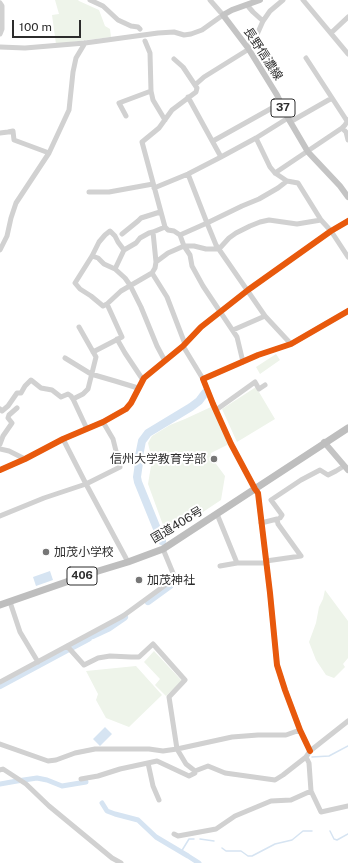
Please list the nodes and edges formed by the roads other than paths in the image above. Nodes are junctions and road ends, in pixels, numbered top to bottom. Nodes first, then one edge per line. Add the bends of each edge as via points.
1 (90, 0) edge
2 (210, 0) edge
3 (260, 0) edge
4 (283, 0) edge
5 (303, 0) edge
6 (1, 2) edge
7 (247, 5) junction
8 (223, 15) junction
9 (348, 18) edge
10 (263, 21) junction
11 (140, 29) dead end
12 (331, 33) junction
13 (0, 34) edge
14 (145, 41) dead end
15 (85, 43) junction
16 (0, 48) edge
17 (248, 48) junction
18 (348, 54) edge
19 (306, 58) dead end
20 (174, 59) dead end
21 (195, 84) junction
22 (151, 91) junction
23 (188, 97) junction
24 (332, 98) junction
25 (281, 104) junction
26 (126, 116) dead end
27 (165, 120) junction
28 (289, 120) junction
29 (347, 120) edge
30 (342, 128) junction
31 (0, 133) edge
32 (256, 138) junction
33 (348, 140) edge
34 (213, 141) junction
35 (308, 152) junction
36 (49, 153) junction
37 (221, 157) junction
38 (275, 173) junction
39 (188, 174) junction
40 (287, 180) junction
41 (153, 186) junction
42 (89, 192) dead end
43 (348, 197) edge
44 (160, 212) junction
45 (321, 220) junction
46 (348, 221) edge
47 (207, 223) junction
48 (164, 227) junction
49 (153, 232) junction
50 (331, 232) junction
51 (122, 234) dead end
52 (180, 235) junction
53 (184, 246) junction
54 (219, 249) junction
55 (0, 250) edge
56 (124, 250) junction
57 (92, 256) junction
58 (348, 257) edge
59 (156, 262) junction
60 (115, 269) junction
61 (152, 273) junction
62 (130, 285) junction
63 (248, 290) junction
64 (107, 304) junction
65 (348, 310) edge
66 (221, 311) junction
67 (265, 316) junction
68 (79, 327) dead end
69 (233, 330) junction
70 (118, 339) junction
71 (291, 344) junction
72 (184, 345) junction
73 (93, 352) junction
74 (65, 358) dead end
75 (165, 361) junction
76 (243, 362) junction
77 (91, 374) junction
78 (203, 379) junction
79 (143, 380) junction
80 (265, 385) dead end
81 (138, 388) junction
82 (73, 399) junction
83 (17, 408) dead end
84 (0, 410) edge
85 (216, 410) junction
86 (103, 422) junction
87 (348, 428) edge
88 (87, 429) junction
89 (63, 439) junction
90 (324, 442) junction
91 (0, 444) edge
92 (0, 448) edge
93 (25, 459) junction
94 (346, 468) edge
95 (0, 470) edge
96 (86, 484) junction
97 (255, 489) junction
98 (217, 514) junction
99 (0, 516) edge
100 (277, 519) junction
101 (261, 523) junction
102 (163, 549) junction
103 (128, 562) junction
104 (266, 562) junction
105 (237, 563) junction
106 (220, 566) dead end
107 (10, 602) junction
108 (0, 605) edge
109 (68, 646) junction
110 (38, 662) junction
111 (0, 682) edge
112 (348, 721) edge
113 (300, 730) junction
114 (0, 744) edge
115 (177, 749) junction
116 (310, 751) junction
117 (306, 757) junction
118 (148, 763) junction
119 (0, 770) edge
120 (195, 771) junction
121 (81, 779) dead end
122 (311, 791) junction
123 (159, 800) dead end
124 (348, 806) edge
125 (174, 834) dead end
126 (121, 863) edge

1 - 11 street via 103,6 118,20
2 - 8 street
3 - 7 main road
4 - 10 street
5 - 12 street
6 - 13 street
7 - 8 main road
7 - 10 street
8 - 15 street via 202,30 191,34 158,33
8 - 17 main road, 長野信濃線 / 37
9 - 12 street
10 - 17 street
12 - 18 street
14 - 22 street via 150,53
15 - 16 street
15 - 36 street via 76,58 69,110
17 - 21 street
17 - 25 main road, 長野信濃線 / 37
19 - 24 street
20 - 21 street
21 - 23 street via 196,92
22 - 26 street via 119,103
22 - 27 street
23 - 27 street via 172,110
23 - 34 street
24 - 28 street
24 - 29 street
25 - 28 main road, 長野信濃線 / 37
25 - 34 street
27 - 41 street via 142,142
28 - 32 street
28 - 35 main road, 長野信濃線 / 37
29 - 30 street
30 - 33 street
30 - 35 street
31 - 36 street via 13,131 14,140
32 - 37 street
32 - 38 street
34 - 37 street
35 - 38 street
35 - 43 main road, 長野信濃線 / 37
36 - 55 street via 16,203 7,236
37 - 39 street
38 - 40 street
39 - 41 street
39 - 47 street
40 - 45 street via 298,183
40 - 47 street via 259,199
41 - 42 street
41 - 44 street
44 - 48 street
44 - 51 street via 141,218
45 - 50 street
45 - 54 street via 297,224 269,220 260,222 236,233
46 - 50 street
47 - 52 street
47 - 54 street
48 - 49 street
48 - 52 street
49 - 56 street
49 - 59 street
50 - 58 street
50 - 63 street
52 - 53 street
53 - 54 street
53 - 59 street
53 - 66 street via 203,286
54 - 63 street
56 - 57 street via 110,231 99,242
56 - 60 street
57 - 60 street
57 - 64 street via 75,283 103,306
59 - 61 street
60 - 62 street
61 - 62 street
61 - 72 street via 167,297
62 - 64 street
62 - 75 street
63 - 66 street
63 - 67 street
64 - 70 street via 122,337
65 - 71 street
66 - 69 street
66 - 72 street
67 - 69 street
67 - 71 street
68 - 73 street
69 - 76 street via 238,337
70 - 73 street
70 - 79 street
71 - 76 street
72 - 75 street
72 - 78 street
73 - 77 street via 96,357
74 - 77 street
75 - 79 street
76 - 78 street
77 - 81 street
77 - 82 street via 88,389
78 - 85 street
79 - 81 street
80 - 85 street via 260,389 255,382
81 - 86 street via 126,409
82 - 84 street via 68,394 61,397 52,390 41,388 31,380 21,394 17,393 8,406
82 - 88 street
83 - 91 street via 8,418 12,423
85 - 97 street via 230,444
86 - 88 street
86 - 96 street via 113,438 120,467
87 - 90 highway, 国道406号 / 406
88 - 89 street
89 - 93 street
89 - 96 street
90 - 94 main road
90 - 97 highway, 国道406号 / 406
92 - 93 street
93 - 95 street
94 - 100 street via 328,475 320,470 271,500 282,515
96 - 99 street
96 - 103 street
97 - 98 highway, 国道406号 / 406
97 - 101 street via 258,493
98 - 102 highway, 国道406号 / 406
98 - 105 street
100 - 101 street
100 - 104 street via 301,556
101 - 104 street
102 - 103 highway, 国道406号 / 406
102 - 109 street via 175,578 123,616
103 - 107 highway, 国道406号 / 406
104 - 105 street
104 - 113 street via 277,665
105 - 106 street
107 - 108 highway, 国道406号 / 406
107 - 110 street via 20,632
109 - 110 street
109 - 115 street via 84,665 98,658 110,656 139,657 153,644 185,680 169,698
110 - 111 street
112 - 116 street
113 - 115 street via 286,735 232,737
113 - 116 street
114 - 115 street via 48,761 95,749
115 - 120 street via 186,764
116 - 117 street
117 - 120 street via 275,780 225,773 208,766
117 - 122 street via 309,763
118 - 120 street via 157,761 189,776
118 - 121 street
118 - 123 street
119 - 126 street via 4,769 26,784 49,806
122 - 124 street via 321,812
122 - 125 street via 291,800 270,801 235,816 216,829 178,836

